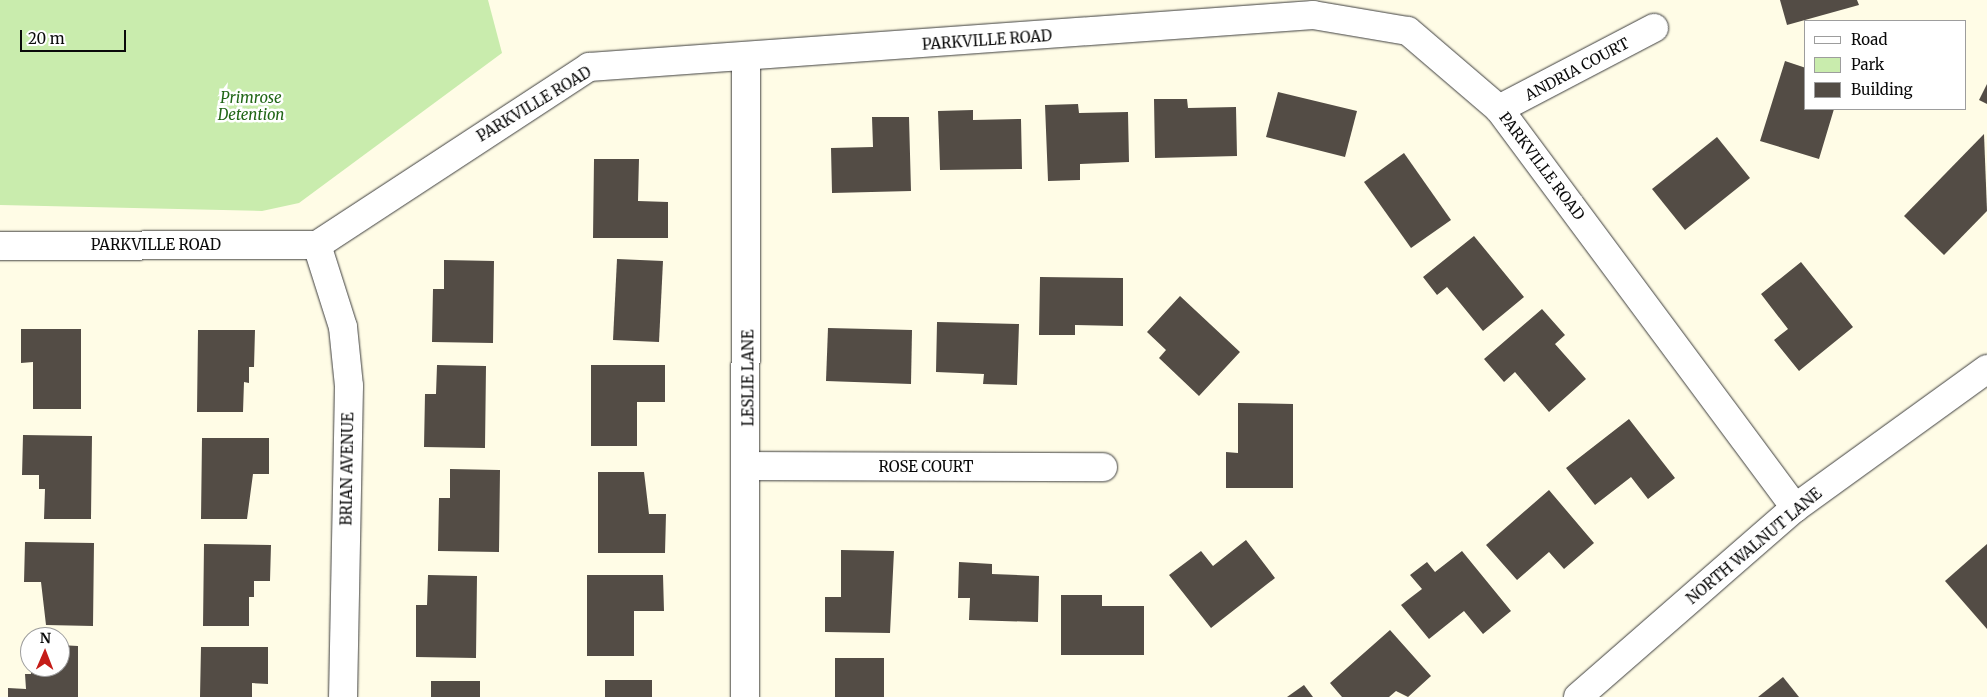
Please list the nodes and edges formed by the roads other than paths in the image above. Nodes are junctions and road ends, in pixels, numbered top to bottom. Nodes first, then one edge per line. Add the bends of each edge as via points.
1 (1654, 28) dead end
2 (746, 58) junction
3 (1499, 109) junction
4 (317, 245) junction
5 (0, 246) edge
6 (1984, 378) edge
7 (748, 466) junction
8 (1104, 467) dead end
9 (1795, 508) junction
10 (343, 697) edge
11 (745, 697) edge
12 (1578, 697) edge

1 - 3 street, ANDRIA COURT
2 - 3 street, PARKVILLE ROAD via 1313,15 1408,31
2 - 4 street, PARKVILLE ROAD via 589,67
2 - 7 street, LESLIE LANE
3 - 9 street, PARKVILLE ROAD
4 - 5 street, PARKVILLE ROAD
4 - 10 street, BRIAN AVENUE via 343,327 349,386
6 - 9 street, NORTH WALNUT LANE
7 - 8 street, ROSE COURT
7 - 11 street, LESLIE LANE
9 - 12 street, NORTH WALNUT LANE

